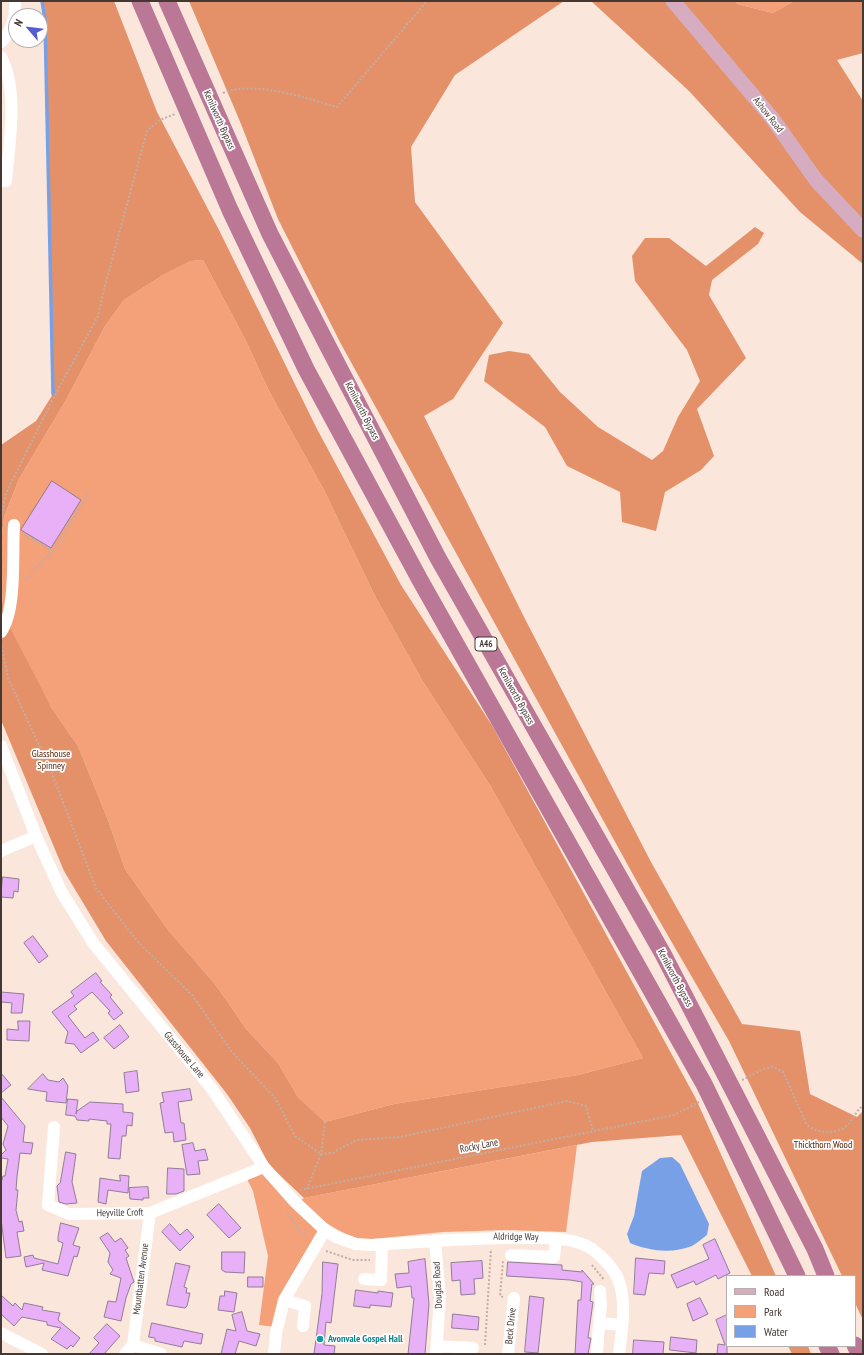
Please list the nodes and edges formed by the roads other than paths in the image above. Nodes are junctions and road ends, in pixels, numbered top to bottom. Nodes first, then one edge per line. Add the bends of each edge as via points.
1 (15, 1) edge
2 (140, 1) edge
3 (167, 1) edge
4 (673, 1) edge
5 (1, 42) edge
6 (1, 57) edge
7 (4, 181) edge
8 (863, 230) edge
9 (14, 527) road end
10 (1, 632) edge
11 (1, 746) edge
12 (36, 836) junction
13 (1, 851) edge
14 (54, 1127) dead end
15 (264, 1167) junction
16 (150, 1213) junction
17 (325, 1230) junction
18 (556, 1239) junction
19 (435, 1240) junction
20 (382, 1245) junction
21 (507, 1255) road end
22 (797, 1275) edge
23 (826, 1275) edge
24 (364, 1279) dead end
25 (600, 1291) dead end
26 (514, 1298) road end
27 (284, 1300) junction
28 (599, 1323) junction
29 (622, 1325) junction
30 (303, 1326) dead end
31 (1, 1333) edge
32 (479, 1347) road end
33 (129, 1350) edge
34 (436, 1350) edge
35 (42, 1354) edge
36 (161, 1354) edge
37 (274, 1354) edge
38 (508, 1354) edge
39 (597, 1354) edge
40 (619, 1354) edge

1 - 5 street via 12,25 8,35
2 - 22 highway, A46 via 230,210 306,369 420,580 704,1084
3 - 23 highway, Kenilworth Bypass / A46 via 277,248 438,558 663,954 815,1249
4 - 8 main road, Ashow Road via 772,118 816,180
6 - 7 street via 6,69 11,118
9 - 10 street via 12,602 6,625
11 - 12 street, Glasshouse Lane
12 - 13 street
12 - 15 street, Glasshouse Lane via 62,893 94,944 212,1089
14 - 16 street, Heyville Croft via 48,1205 69,1214
15 - 16 street, Heyville Croft
15 - 17 street, Glasshouse Lane
16 - 33 street, Mountbatten Avenue
17 - 20 street, Aldridge Way via 352,1243
17 - 27 street
18 - 19 street, Aldridge Way via 483,1237
18 - 21 street via 554,1257
18 - 29 street, Aldridge Way via 587,1246 602,1258 617,1277 622,1292
19 - 20 street, Aldridge Way
19 - 34 street, Douglas Road via 440,1298
20 - 24 street via 386,1281
25 - 28 street
26 - 38 street, Beck Drive
27 - 30 street via 305,1306
27 - 37 street
28 - 29 street
28 - 39 street
29 - 40 street, Aldridge Way
31 - 35 street
32 - 34 street
33 - 36 street, Mountbatten Avenue

